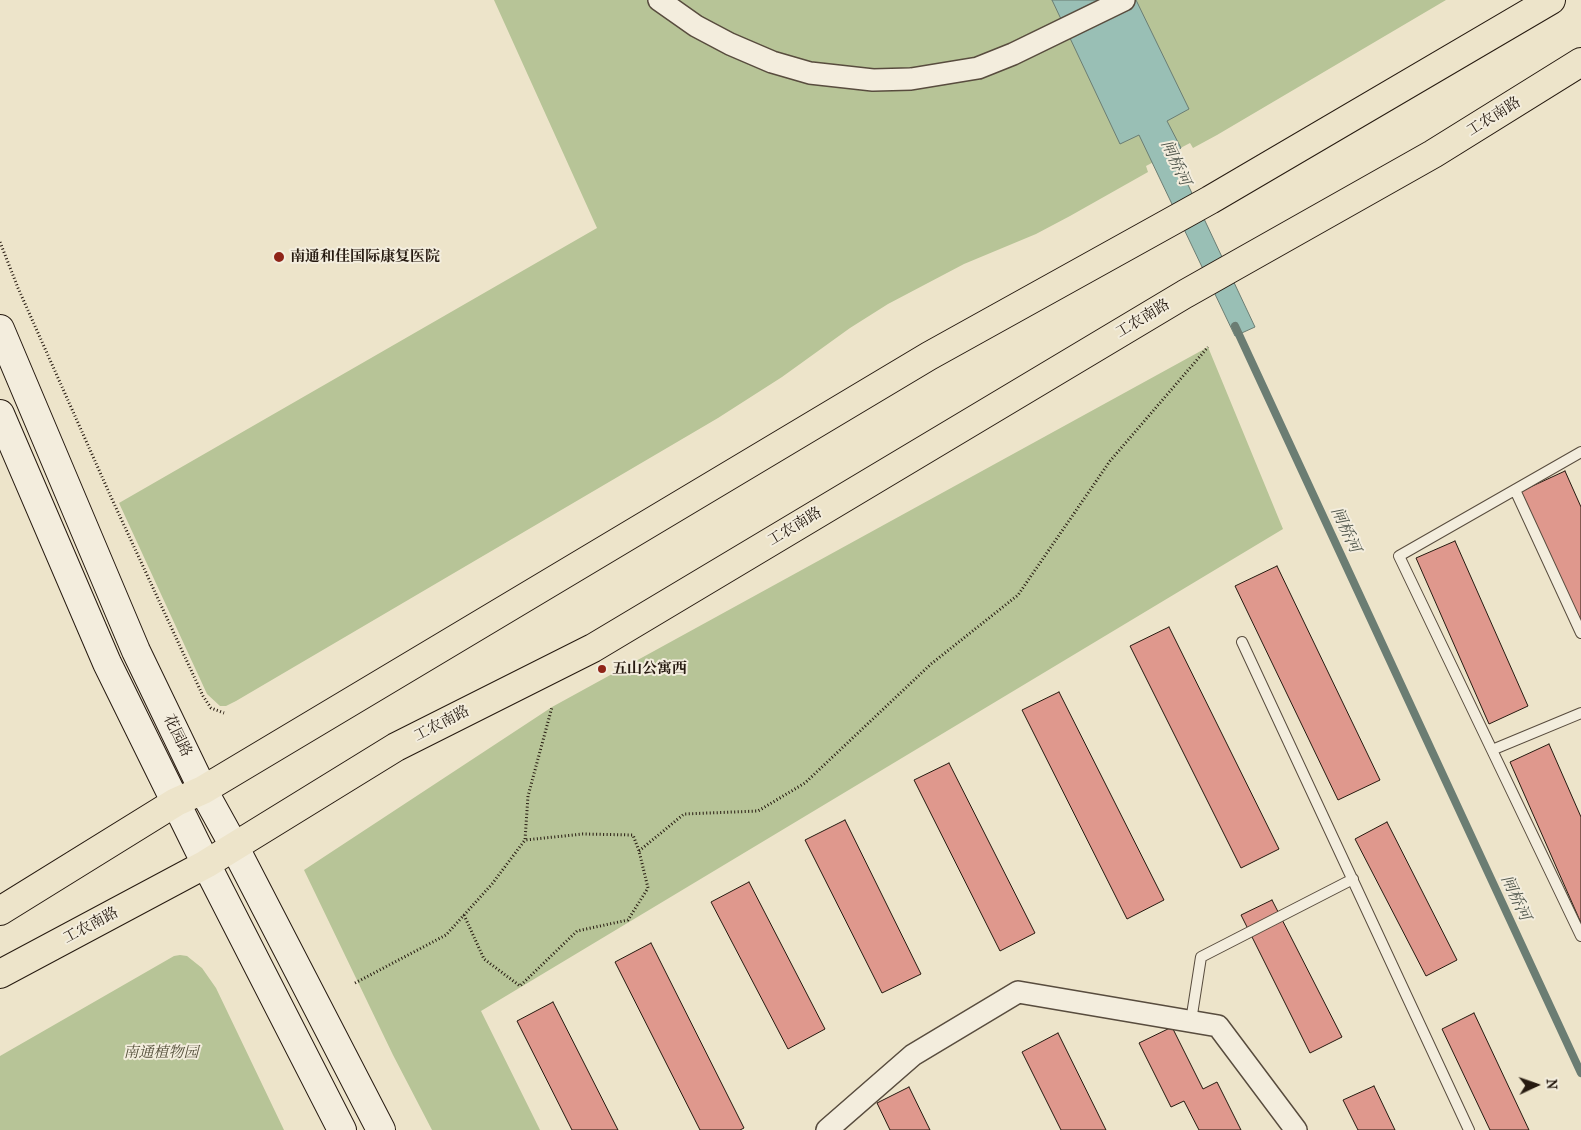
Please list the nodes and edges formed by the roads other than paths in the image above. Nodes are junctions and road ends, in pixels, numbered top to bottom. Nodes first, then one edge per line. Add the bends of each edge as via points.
1 (659, 0) edge
2 (1124, 0) edge
3 (1551, 0) edge
4 (1581, 62) edge
5 (0, 329) edge
6 (0, 414) edge
7 (1581, 452) edge
8 (1515, 490) junction
9 (1581, 633) edge
10 (1242, 642) dead end
11 (1581, 714) edge
12 (1492, 750) junction
13 (203, 790) junction
14 (176, 802) junction
15 (234, 846) junction
16 (206, 864) junction
17 (1352, 879) junction
18 (0, 911) edge
19 (1581, 936) edge
20 (0, 974) edge
21 (1191, 1022) junction
22 (342, 1130) edge
23 (381, 1130) edge
24 (827, 1130) edge
25 (1296, 1130) edge
26 (1469, 1130) edge

1 - 2 street via 704,30 772,62 810,73 873,80 911,79 978,68
3 - 13 main road via 1210,200 929,356
4 - 15 main road, 工农南路 via 1433,154 1185,294 593,648 396,748
5 - 13 main road, 花园路 via 136,651
6 - 14 main road, 花园路 via 107,663
7 - 8 lane
8 - 9 lane
8 - 12 lane via 1399,556
10 - 17 lane
11 - 12 lane
12 - 19 lane
13 - 14 main road
13 - 15 main road, 花园路
14 - 16 main road, 花园路
14 - 18 main road
15 - 16 main road, 工农南路
15 - 23 main road, 花园路
16 - 20 main road, 工农南路
16 - 22 main road, 花园路
17 - 21 lane via 1201,957
17 - 26 lane
21 - 24 street via 1018,992 913,1055
21 - 25 street via 1218,1026

